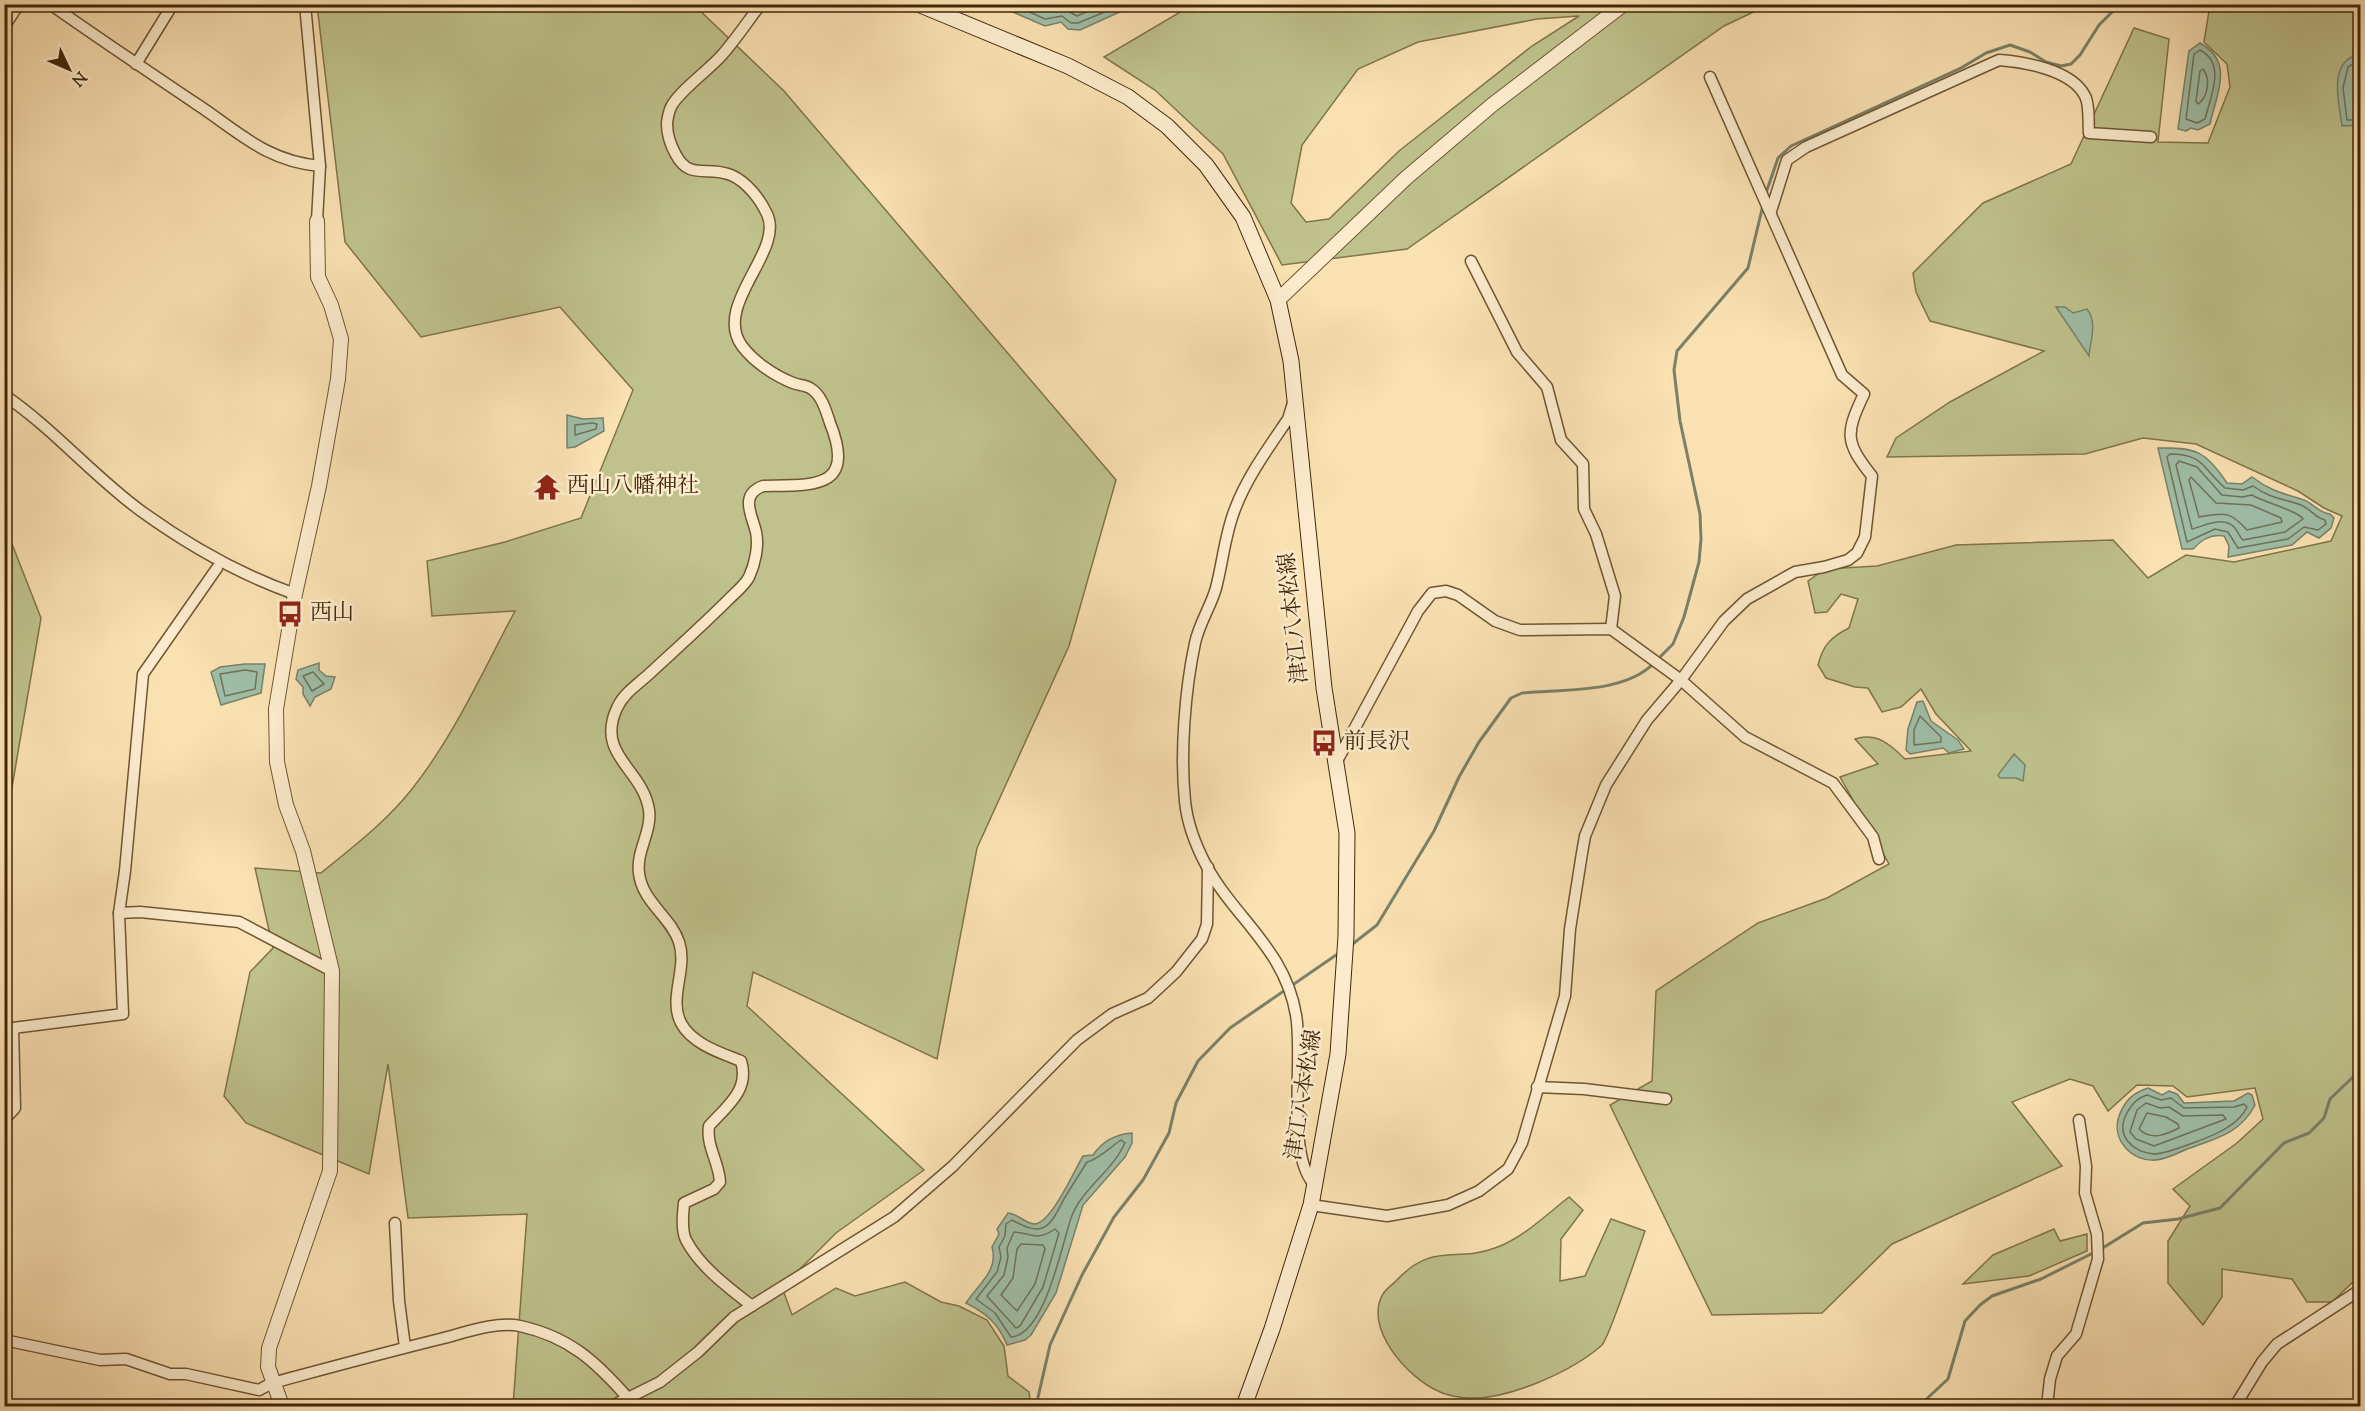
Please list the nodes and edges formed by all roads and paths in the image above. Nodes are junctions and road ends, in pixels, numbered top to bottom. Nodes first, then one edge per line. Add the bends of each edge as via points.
1 (19, 4) edge
2 (50, 4) edge
3 (173, 4) edge
4 (305, 4) edge
5 (760, 4) edge
6 (918, 4) edge
7 (1624, 4) edge
8 (4, 27) edge
9 (136, 64) junction
10 (1710, 77) dead end
11 (2151, 137) dead end
12 (320, 166) junction
13 (1771, 211) junction
14 (317, 220) joint
15 (1471, 261) dead end
16 (1278, 300) junction
17 (4, 395) edge
18 (1295, 399) junction
19 (218, 568) dead end
20 (295, 594) junction
21 (1611, 629) junction
22 (1681, 680) junction
23 (1337, 761) junction
24 (1879, 859) dead end
25 (1208, 867) junction
26 (119, 913) junction
27 (332, 971) junction
28 (1537, 1087) junction
29 (1666, 1099) dead end
30 (4, 1120) edge
31 (2079, 1120) dead end
32 (1313, 1183) junction
33 (1311, 1205) junction
34 (395, 1223) dead end
35 (2361, 1290) edge
36 (752, 1306) junction
37 (4, 1340) edge
38 (405, 1347) junction
39 (272, 1383) junction
40 (628, 1398) junction
41 (282, 1407) edge
42 (612, 1407) edge
43 (1244, 1407) edge
44 (2047, 1407) edge
45 (2235, 1407) edge

1 - 8 street
2 - 9 street
3 - 9 street
4 - 12 street
5 - 36 street via 722,55 672,106 667,124 670,144 684,167 718,171 742,182 768,216 769,237 737,310 735,330 741,346 770,372 811,388 818,395 839,444 839,460 835,471 824,481 809,486 763,486 749,498 756,553 748,579 624,696 612,723 610,741 640,787 649,811 638,860 639,876 648,898 679,940 680,1020 685,1030 708,1047 741,1061 745,1074 742,1090 709,1126 709,1144 720,1182 714,1189 684,1203 683,1224 686,1239 702,1261
6 - 16 main road, 津江八本松線 via 1068,66 1128,98 1167,126 1206,165 1243,217
7 - 16 street via 1492,105 1406,178
9 - 12 street via 254,146 298,164
10 - 13 street
11 - 13 street via 2090,133 2086,97 2066,76 2026,63 1999,60 1806,147 1787,160
12 - 14 street
13 - 22 street via 1842,375 1864,394 1850,424 1852,451 1872,476 1865,537 1857,553 1848,560 1796,572 1747,599 1724,621
14 - 20 street via 318,277 341,339 323,465
15 - 21 street via 1517,352 1546,387 1561,440 1583,464 1584,509 1596,534 1615,597
16 - 18 main road, 津江八本松線 via 1292,361
17 - 20 street via 30,413 141,511 207,554
18 - 23 main road, 津江八本松線 via 1324,688
18 - 25 street via 1288,419 1235,507 1212,600 1196,640 1189,682 1185,801 1198,848
19 - 26 street via 143,674
20 - 27 street via 276,709 277,762
21 - 22 street
21 - 23 street via 1520,630 1496,621 1458,595 1446,591 1432,593 1418,611
22 - 24 street via 1745,738 1833,783 1873,837
22 - 28 street via 1622,756 1588,828 1570,929 1565,996
23 - 32 main road, 津江八本松線 via 1347,833 1346,936 1338,1054
25 - 32 street via 1273,953 1285,976 1298,1035 1299,1151 1306,1175
25 - 36 street via 1207,924 1202,939 1176,972 1148,998 1112,1014 1077,1040 923,1194 894,1217
26 - 27 street via 239,922
26 - 30 street via 123,1014 13,1028 15,1108
27 - 39 street via 330,1171 269,1348
28 - 29 street
28 - 33 street via 1515,1159 1495,1182 1479,1191 1448,1205 1387,1216
31 - 44 street via 2086,1166 2085,1193 2097,1234 2098,1258 2076,1334 2057,1356
32 - 33 main road, 津江八本松線
33 - 43 main road, 津江八本松線
34 - 38 street
35 - 45 street via 2277,1344
36 - 40 street via 734,1317 675,1372
37 - 39 street via 100,1360 126,1359 170,1374 259,1390
38 - 39 street
38 - 40 street via 473,1331 520,1326 580,1350
39 - 41 street
40 - 42 street

